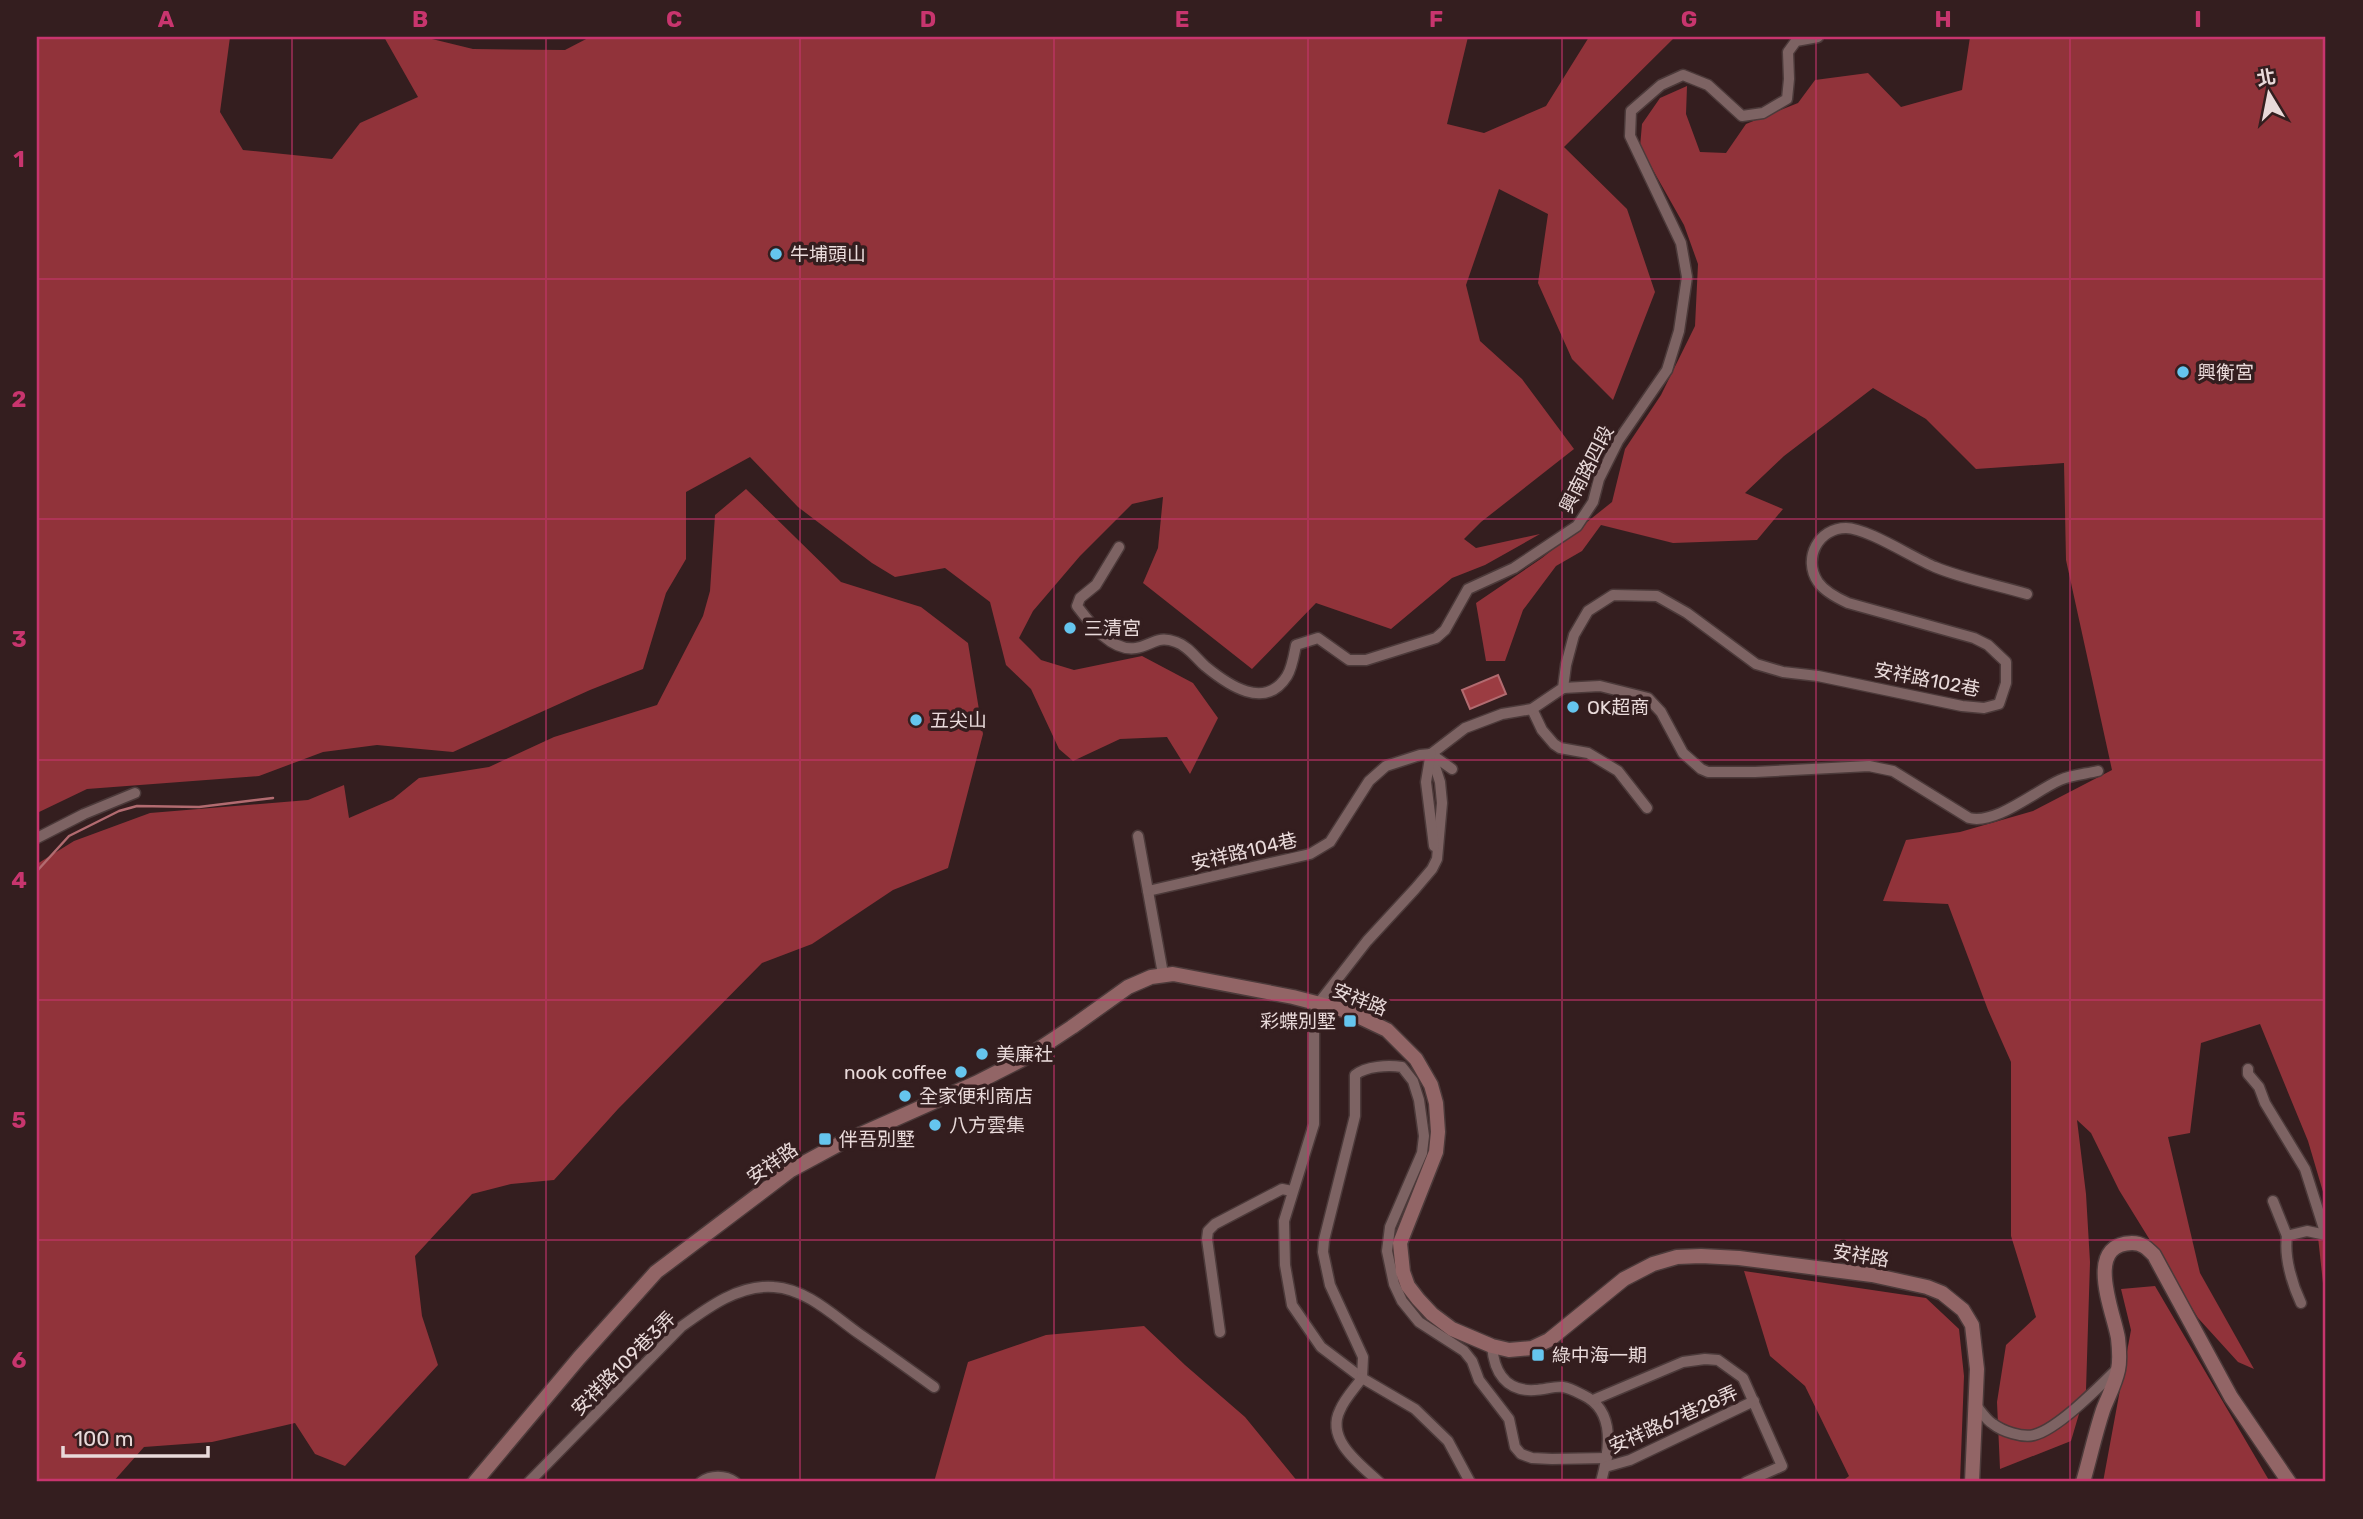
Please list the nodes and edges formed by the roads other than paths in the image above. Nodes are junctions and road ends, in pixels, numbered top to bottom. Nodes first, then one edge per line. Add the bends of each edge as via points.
1 (1818, 37) edge
2 (1119, 547) dead end
3 (2027, 594) dead end
4 (1563, 688) junction
5 (1532, 709) junction
6 (1431, 754) junction
7 (1452, 769) dead end
8 (2098, 771) dead end
9 (135, 793) dead end
10 (1647, 808) dead end
11 (1138, 836) dead end
12 (37, 838) edge
13 (1148, 891) junction
14 (1163, 974) junction
15 (1318, 1004) junction
16 (2248, 1069) dead end
17 (1292, 1191) junction
18 (2273, 1201) dead end
19 (2326, 1235) edge
20 (2287, 1236) junction
21 (2301, 1303) dead end
22 (1220, 1332) dead end
23 (1492, 1346) junction
24 (2118, 1368) junction
25 (1362, 1378) junction
26 (934, 1387) dead end
27 (1593, 1400) junction
28 (1754, 1401) junction
29 (1975, 1404) junction
30 (1606, 1463) junction
31 (475, 1482) edge
32 (529, 1482) edge
33 (701, 1482) edge
34 (735, 1482) edge
35 (1379, 1482) edge
36 (1470, 1482) edge
37 (1601, 1482) edge
38 (1746, 1482) edge
39 (1972, 1482) edge
40 (2083, 1482) edge
41 (2289, 1482) edge

1 - 2 street, 興南路四段 via 1796,41 1788,52 1787,99 1763,113 1742,116 1708,85 1683,75 1661,85 1631,111 1630,136 1681,243 1687,278 1667,370 1618,441 1593,502 1577,526 1514,568 1468,589 1436,639 1366,660 1349,660 1318,638 1296,645 1281,684 1266,694 1252,695 1205,666 1181,643 1164,638 1134,648 1117,646 1083,614 1077,606 1080,598 1096,585
3 - 4 street, 安祥路102巷 via 1937,568 1849,528 1825,534 1815,544 1812,561 1817,580 1833,596 1974,638 1999,654 2006,662 2006,683 1999,704 1984,708 1756,664 1657,596 1613,595 1588,611 1574,635
4 - 5 street
4 - 8 street via 1600,686 1648,698 1683,752 1708,772 1869,765 1893,771 1977,820 2004,811 2062,779
5 - 6 street via 1465,728
5 - 10 street via 1554,744 1588,753 1618,771
6 - 7 street
6 - 13 street, 安祥路104巷 via 1385,766 1369,781 1330,842 1310,854
6 - 15 street via 1442,803 1437,859
9 - 12 street
11 - 13 street
13 - 14 street
14 - 15 street, 安祥路
14 - 31 street, 安祥路 via 1128,987 1000,1070 791,1171 669,1260
15 - 17 street via 1314,1016 1314,1124
15 - 23 street, 安祥路 via 1347,1011 1387,1030 1416,1059 1431,1085 1436,1103 1436,1152 1400,1243 1403,1272 1408,1286 1433,1314 1452,1329
16 - 19 street via 2305,1169
17 - 22 street via 1282,1189 1209,1231
17 - 25 street via 1284,1221 1284,1265 1292,1305 1321,1347
18 - 20 street
19 - 20 street via 2307,1231
20 - 21 street
23 - 27 street via 1497,1371 1513,1387 1534,1391 1562,1387
23 - 29 street, 安祥路 via 1532,1349 1624,1279 1653,1264 1701,1255 1764,1261 1872,1275 1942,1293 1963,1310 1972,1325
24 - 29 street via 2091,1396 2033,1435 2010,1433 1991,1424
24 - 40 street
24 - 41 street via 2118,1338 2103,1276 2115,1248 2136,1243 2154,1255 2231,1397
25 - 30 street, 安祥路67巷28弄 via 1363,1357 1330,1285 1324,1240 1355,1116 1355,1075 1395,1066 1402,1067 1413,1081 1424,1136 1422,1153 1390,1227 1387,1251 1402,1301 1419,1322 1472,1361 1479,1380 1509,1419 1521,1454
25 - 35 street via 1338,1412 1337,1429 1343,1449
25 - 36 street via 1415,1409 1448,1441
26 - 32 street, 安祥路109巷3弄 via 807,1297 774,1287 756,1289 705,1309 681,1327
27 - 28 street via 1683,1362 1705,1359 1732,1368 1743,1378
27 - 30 street via 1607,1422
28 - 30 street, 安祥路67巷28弄 via 1630,1460
28 - 38 street via 1782,1466
29 - 39 street, 安祥路
30 - 37 street
33 - 34 street via 719,1476

